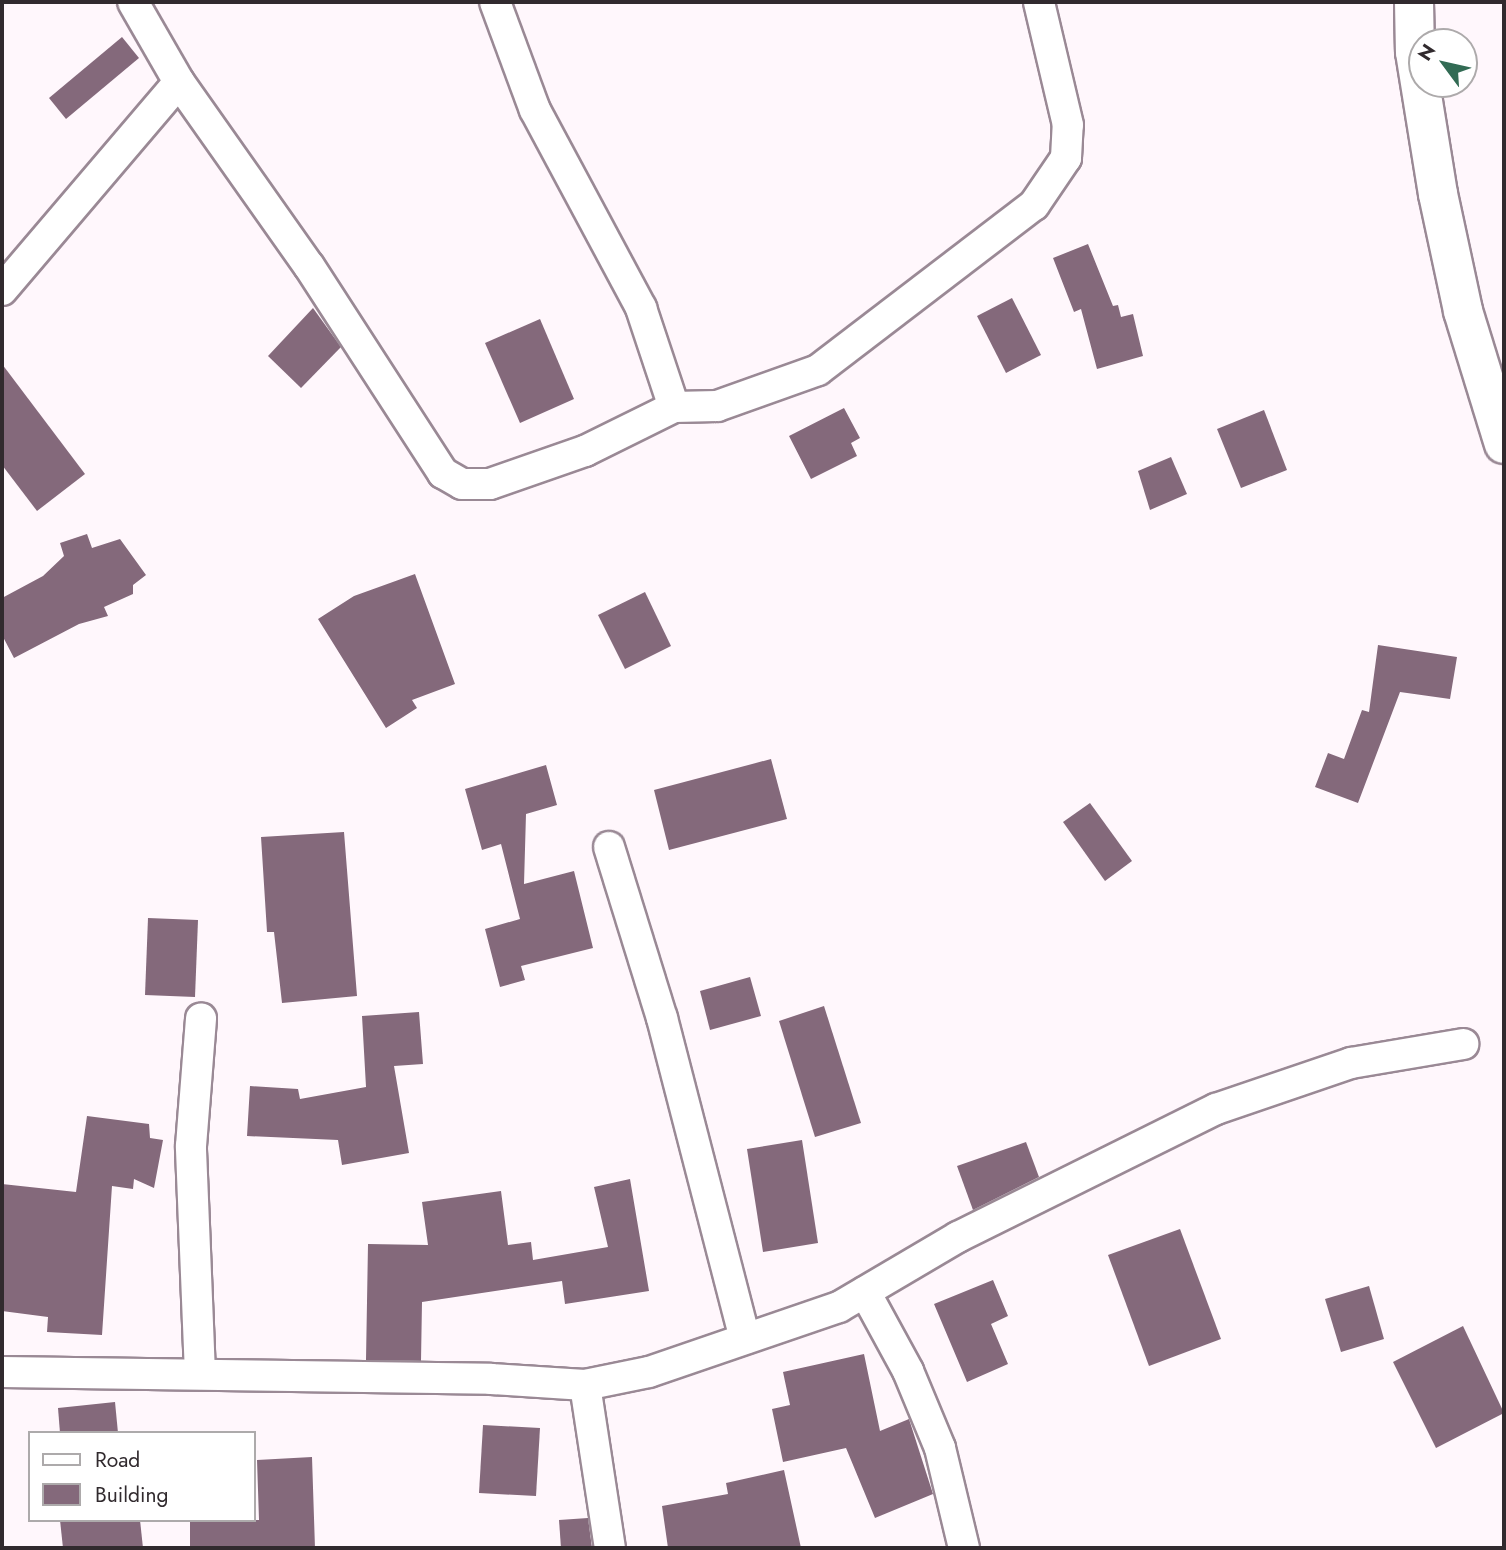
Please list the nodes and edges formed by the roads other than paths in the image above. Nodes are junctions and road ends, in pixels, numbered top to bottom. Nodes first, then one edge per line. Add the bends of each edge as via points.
1 (132, 2) edge
2 (495, 2) edge
3 (1039, 2) edge
4 (1414, 2) edge
5 (179, 82) junction
6 (2, 290) edge
7 (674, 407) junction
8 (1504, 444) edge
9 (609, 847) dead end
10 (201, 1018) dead end
11 (1463, 1044) dead end
12 (865, 1292) junction
13 (745, 1338) junction
14 (2, 1372) edge
15 (200, 1374) junction
16 (585, 1385) junction
17 (610, 1548) edge
18 (964, 1548) edge

1 - 5 street
2 - 7 street via 535,110 640,308
3 - 7 street via 1068,125 1066,158 1034,205 818,370 717,406
4 - 8 main road via 1416,52 1438,194 1463,311
5 - 6 street
5 - 7 street via 309,266 443,473 462,484 491,484 585,451
9 - 13 street via 662,1018
10 - 15 street via 191,1146
11 - 12 street via 1351,1063 1216,1109 958,1237
12 - 13 street via 839,1307
12 - 18 street via 908,1371 940,1448
13 - 16 street via 649,1372
14 - 15 street
15 - 16 street
16 - 17 street

